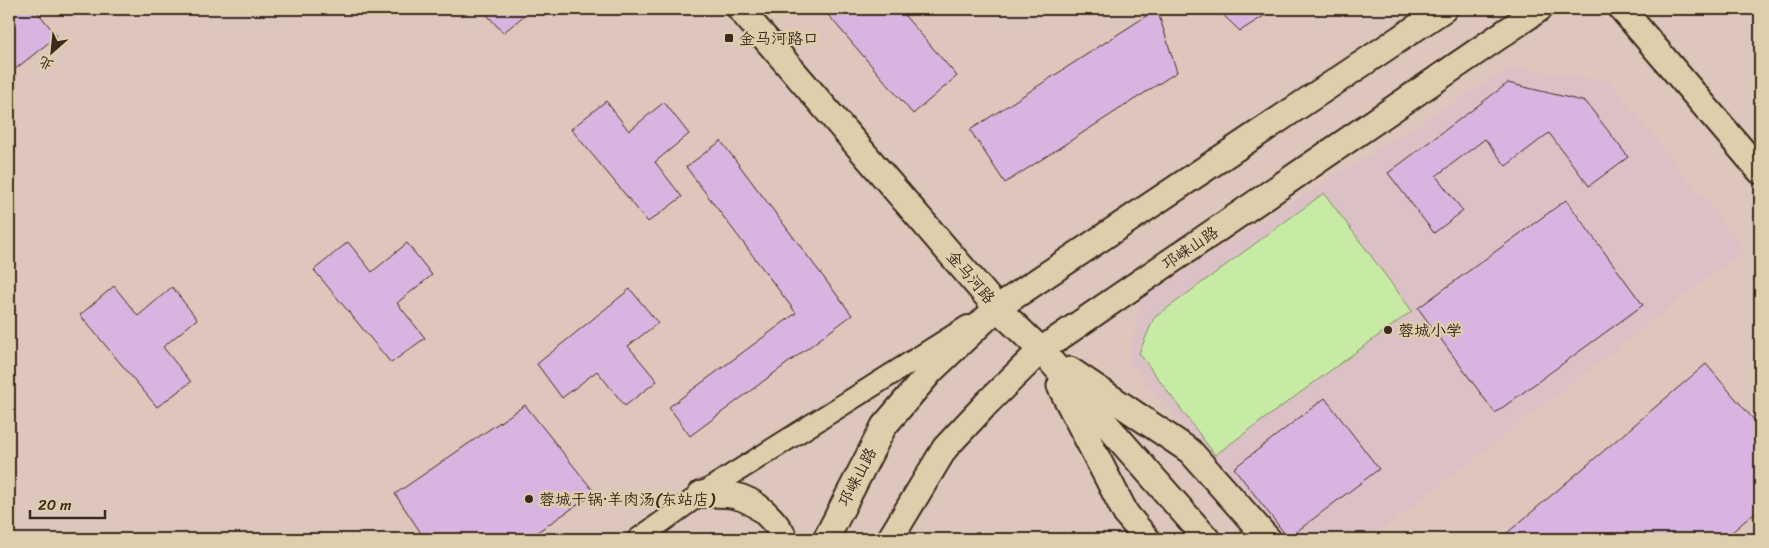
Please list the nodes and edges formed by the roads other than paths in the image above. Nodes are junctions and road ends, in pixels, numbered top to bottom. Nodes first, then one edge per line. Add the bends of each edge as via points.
1 (740, 9) edge
2 (1444, 9) edge
3 (1539, 9) edge
4 (1622, 9) edge
5 (1760, 171) edge
6 (997, 308) junction
7 (1041, 350) junction
8 (701, 494) junction
9 (638, 539) edge
10 (785, 539) edge
11 (826, 539) edge
12 (890, 539) edge
13 (1147, 539) edge
14 (1207, 539) edge
15 (1268, 539) edge

1 - 6 street, 金马河路
2 - 6 street, 邛崃山路
3 - 7 street, 邛崃山路
4 - 5 street
6 - 7 street, 金马河路
6 - 8 street
6 - 11 street, 邛崃山路 via 931,371 884,426
7 - 12 street, 邛崃山路 via 945,448
7 - 13 street via 1126,514
7 - 14 street, 金马河路
7 - 15 street via 1190,451
8 - 9 street
8 - 10 street via 737,496 756,506 773,518

